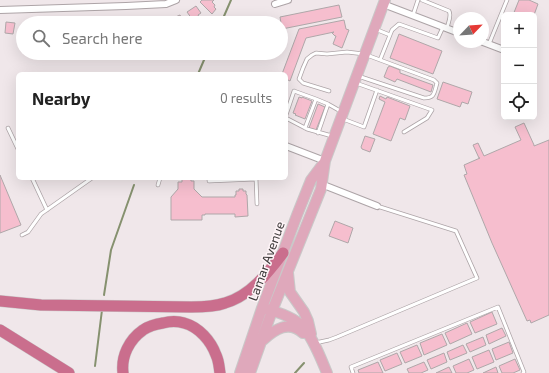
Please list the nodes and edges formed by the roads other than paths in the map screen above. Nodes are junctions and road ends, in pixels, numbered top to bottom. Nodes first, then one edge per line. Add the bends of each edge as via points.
1 (176, 0) edge
2 (288, 0) edge
3 (418, 0) edge
4 (422, 0) edge
5 (507, 0) edge
6 (384, 2) edge
7 (126, 3) edge
8 (275, 4) dead end
9 (0, 10) edge
10 (413, 16) junction
11 (374, 28) junction
12 (445, 28) junction
13 (453, 31) edge
14 (390, 34) junction
15 (489, 37) edge
16 (489, 44) edge
17 (501, 49) edge
18 (364, 54) junction
19 (380, 60) junction
20 (355, 79) junction
21 (377, 90) junction
22 (329, 91) dead end
23 (316, 99) junction
24 (328, 104) junction
25 (288, 110) edge
26 (342, 116) junction
27 (288, 117) edge
28 (8, 128) dead end
29 (305, 128) junction
30 (404, 132) dead end
31 (318, 133) junction
32 (334, 137) junction
33 (16, 145) edge
34 (288, 147) edge
35 (325, 161) junction
36 (33, 180) edge
37 (89, 180) edge
38 (159, 180) edge
39 (209, 180) edge
40 (232, 180) edge
41 (256, 180) edge
42 (321, 184) junction
43 (158, 185) dead end
44 (256, 204) dead end
45 (377, 206) joint
46 (47, 210) junction
47 (22, 236) dead end
48 (283, 253) junction
49 (288, 271) junction
50 (0, 301) edge
51 (267, 310) junction
52 (0, 330) edge
53 (0, 333) edge
54 (262, 341) junction
55 (313, 343) junction
56 (57, 373) edge
57 (69, 373) edge
58 (123, 373) edge
59 (220, 373) edge
60 (240, 373) edge
61 (250, 373) edge
62 (327, 373) edge
63 (353, 373) edge
64 (523, 373) edge

1 - 7 street via 166,4
2 - 8 street
3 - 10 lane
4 - 12 lane via 449,11 450,16
5 - 15 lane
6 - 10 street
6 - 11 main road, Lamar Avenue
7 - 9 street
10 - 12 street
11 - 14 lane
11 - 18 main road, Lamar Avenue
12 - 13 street
12 - 14 lane via 438,38 399,24
14 - 19 lane
16 - 17 street
18 - 19 lane
18 - 20 main road, Lamar Avenue
18 - 22 lane via 316,53 308,59 300,79 303,83
19 - 20 lane via 434,80 437,83 433,95 424,98
20 - 21 lane
20 - 26 main road, Lamar Avenue
21 - 26 lane via 364,127
21 - 30 lane via 432,110 427,118
23 - 24 lane
23 - 25 lane via 294,91
23 - 29 lane via 311,118
24 - 26 lane
24 - 31 lane
26 - 32 main road, Lamar Avenue
27 - 29 lane
28 - 33 lane
29 - 31 lane
31 - 32 lane
32 - 35 main road, Lamar Avenue
34 - 35 street
35 - 42 main road, Lamar Avenue
35 - 48 main road, Lamar Avenue via 311,180
36 - 46 lane
37 - 46 lane
38 - 43 lane
39 - 40 lane
41 - 44 lane
42 - 45 street
42 - 49 main road, Lamar Avenue
45 - 55 lane via 456,231 477,278 337,337
46 - 47 lane
48 - 50 highway via 247,292 216,306 49,305
48 - 51 main road, Lamar Avenue
49 - 51 main road, Lamar Avenue
49 - 55 main road via 290,292 304,312
51 - 54 main road, Lamar Avenue
51 - 55 main road via 298,323
51 - 60 main road, Lamar Avenue
52 - 57 highway
53 - 56 highway
54 - 55 main road via 278,329 290,327 298,329
54 - 61 main road, Lamar Avenue
55 - 62 main road
58 - 59 highway via 123,363 129,344 143,330 166,322 184,323 200,332 216,353
63 - 64 lane via 351,367 498,307

